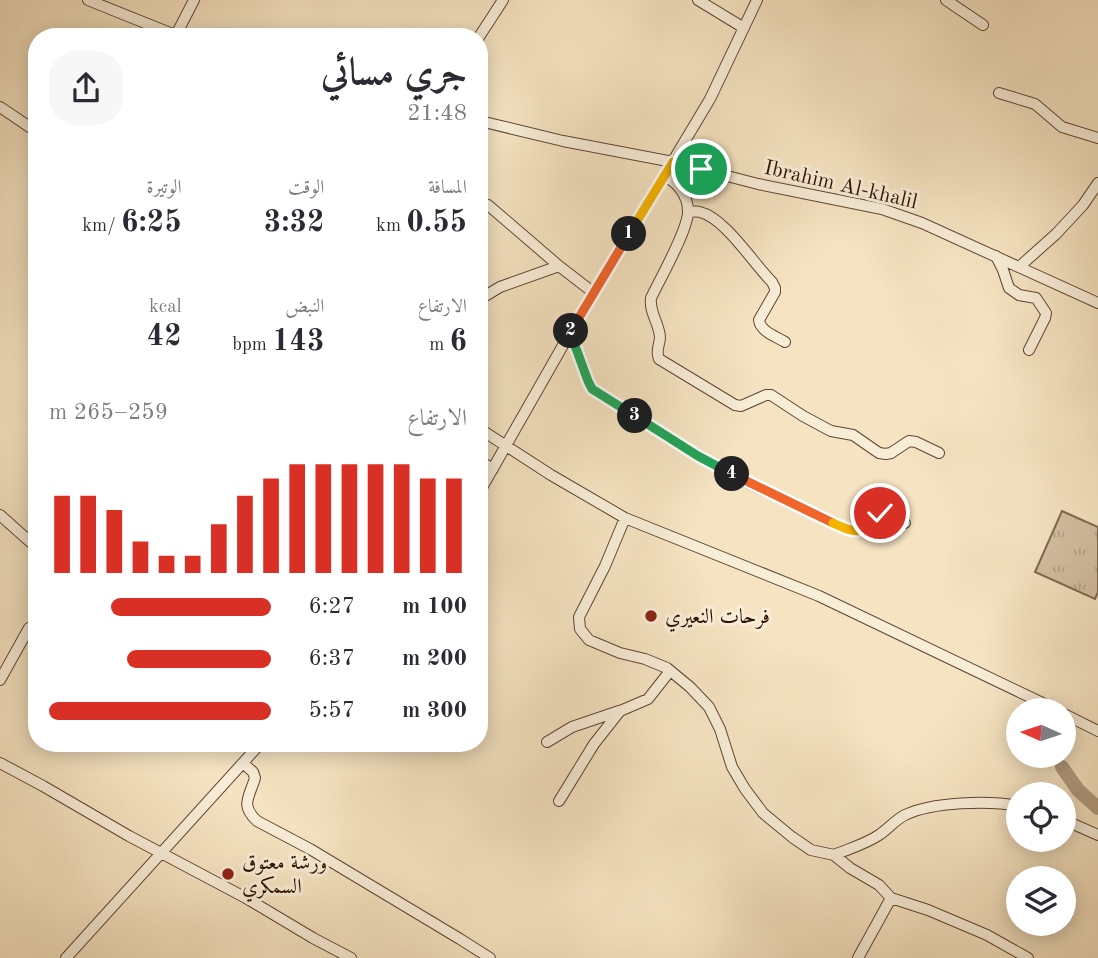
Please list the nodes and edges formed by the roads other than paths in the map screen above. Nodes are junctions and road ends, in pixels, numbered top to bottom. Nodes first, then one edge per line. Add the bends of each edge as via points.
1 (88, 0) edge
2 (194, 0) edge
3 (503, 0) edge
4 (698, 0) edge
5 (757, 0) edge
6 (946, 0) edge
7 (983, 24) dead end
8 (158, 28) edge
9 (182, 28) edge
10 (485, 28) edge
11 (744, 28) junction
12 (999, 93) dead end
13 (0, 107) edge
14 (488, 123) edge
15 (28, 126) edge
16 (1098, 138) edge
17 (673, 162) junction
18 (664, 176) junction
19 (1098, 183) edge
20 (488, 205) dead end
21 (688, 212) junction
22 (996, 256) junction
23 (559, 266) junction
24 (1019, 267) junction
25 (594, 293) junction
26 (488, 294) edge
27 (1098, 303) edge
28 (570, 332) junction
29 (785, 342) dead end
30 (1029, 350) dead end
31 (488, 435) edge
32 (505, 447) junction
33 (939, 453) dead end
34 (488, 466) edge
35 (493, 469) junction
36 (488, 477) edge
37 (0, 515) edge
38 (625, 518) junction
39 (905, 523) dead end
40 (28, 540) edge
41 (28, 630) edge
42 (670, 671) junction
43 (0, 680) edge
44 (1032, 698) edge
45 (620, 710) junction
46 (1076, 720) edge
47 (1098, 731) edge
48 (547, 742) dead end
49 (253, 752) edge
50 (0, 763) edge
51 (243, 763) junction
52 (559, 801) dead end
53 (1006, 804) edge
54 (1076, 825) edge
55 (1098, 835) edge
56 (162, 853) junction
57 (834, 855) junction
58 (891, 898) junction
59 (66, 958) edge
60 (351, 958) edge
61 (490, 958) edge
62 (858, 958) edge
63 (1028, 958) edge

1 - 8 street
2 - 9 street
3 - 10 street
4 - 11 street
5 - 11 street
6 - 7 street
11 - 17 street
12 - 16 street via 1035,104 1062,127
13 - 15 street
14 - 17 street, Ibrahim Al-khalil
17 - 18 street
17 - 22 street, Ibrahim Al-khalil via 882,209
18 - 21 street via 677,184
18 - 25 street
19 - 24 street via 1056,234
20 - 23 street
21 - 29 street via 701,212 730,231 772,282 775,292 759,320 762,328
21 - 33 street via 651,298 660,338 659,359 735,405 741,407 771,395 831,431 853,435 879,453 891,453 909,441
22 - 24 street, Ibrahim Al-khalil
22 - 30 street via 1009,288 1036,298 1046,313
23 - 25 street
23 - 26 street
24 - 27 street, Ibrahim Al-khalil
25 - 28 street
28 - 32 street
28 - 39 street via 592,389 698,456 855,532 880,513
31 - 32 street
32 - 35 street
32 - 38 street
34 - 35 street
35 - 36 street
37 - 40 street
38 - 42 street via 579,617 580,629 589,640
38 - 44 street via 819,596
41 - 43 street
42 - 45 street via 648,699
42 - 57 street via 709,707 732,767 764,813 811,850
45 - 48 street via 572,727
45 - 52 street
46 - 47 street
49 - 51 street
50 - 56 street
51 - 56 street
51 - 61 street via 255,779 246,804 257,821
53 - 57 street via 962,803 912,812 877,836
54 - 55 street
56 - 59 street
56 - 60 street
57 - 58 street
58 - 62 street
58 - 63 street via 987,935

